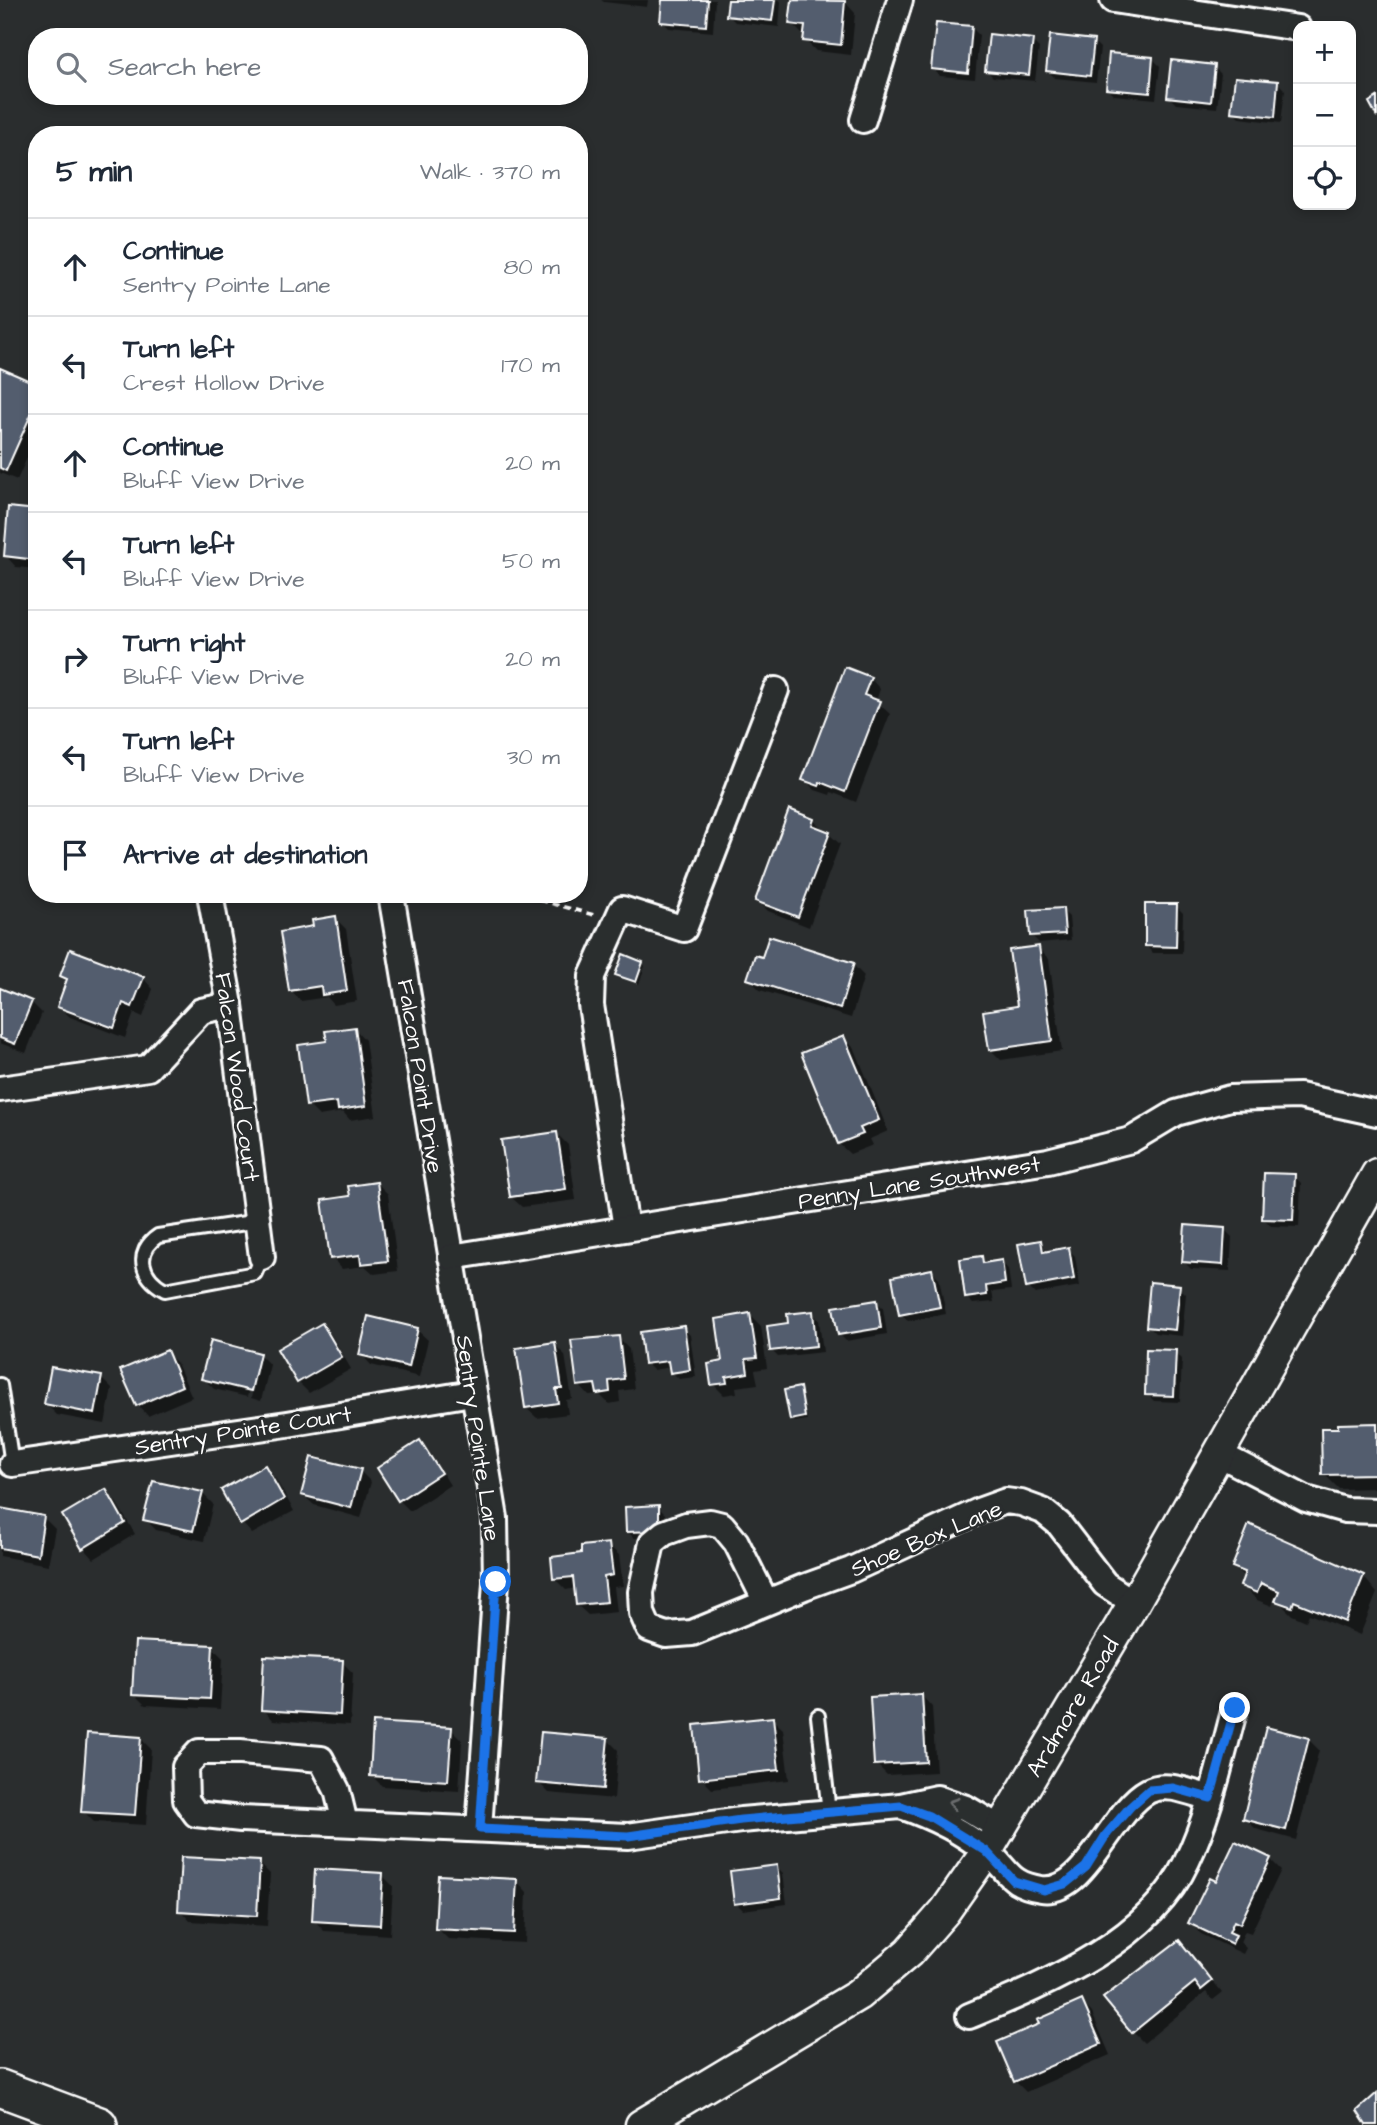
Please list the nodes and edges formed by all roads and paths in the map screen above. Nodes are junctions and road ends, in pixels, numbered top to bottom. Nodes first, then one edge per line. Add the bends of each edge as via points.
1 (900, 0) edge
2 (1113, 0) edge
3 (1293, 27) edge
4 (863, 120) dead end
5 (776, 690) dead end
6 (217, 903) edge
7 (392, 903) edge
8 (549, 903) edge
9 (616, 922) junction
10 (230, 1005) junction
11 (0, 1089) edge
12 (1377, 1113) edge
13 (1377, 1174) edge
14 (259, 1221) junction
15 (626, 1228) junction
16 (451, 1257) junction
17 (262, 1258) joint
18 (0, 1385) edge
19 (472, 1393) junction
20 (1217, 1453) junction
21 (12, 1464) joint
22 (1377, 1511) edge
23 (766, 1602) junction
24 (1135, 1603) junction
25 (1235, 1708) dead end
26 (818, 1716) dead end
27 (1210, 1798) junction
28 (829, 1812) junction
29 (345, 1823) junction
30 (480, 1829) junction
31 (993, 1839) junction
32 (969, 2016) dead end
33 (0, 2088) edge
34 (99, 2125) edge
35 (641, 2125) edge

1 - 4 street
2 - 3 street
5 - 9 street via 684,929 622,909
6 - 10 street, Falcon Wood Court
7 - 16 street, Falcon Point Drive
8 - 9 path
9 - 15 street via 592,976 591,1004
10 - 11 street via 201,1011 148,1068
10 - 14 street, Falcon Wood Court
12 - 15 street, Penny Lane Southwest via 1299,1097 1230,1098 1176,1113 1131,1140 1048,1161
13 - 20 street, Ardmore Road
14 - 17 street, Falcon Wood Court
14 - 17 lane via 158,1236 144,1251 146,1274 165,1290 255,1273
15 - 16 street, Penny Lane Southwest
16 - 19 street, Sentry Pointe Lane
18 - 21 lane
19 - 21 street, Sentry Pointe Court
19 - 30 street, Sentry Pointe Lane via 495,1518 496,1582
20 - 22 street via 1306,1499 1345,1510
20 - 24 street, Ardmore Road
23 - 23 street, Shoe Box Lane via 692,1633 666,1635 649,1629 642,1614 641,1592 652,1544 664,1533 686,1525 722,1525 736,1542
23 - 24 street, Shoe Box Lane via 1006,1502 1043,1511 1068,1535 1105,1584
24 - 31 street, Ardmore Road
25 - 27 street
26 - 28 lane
27 - 31 street via 1173,1788 1149,1790 1106,1835 1086,1867 1065,1884 1044,1890 1014,1881
27 - 32 street via 1187,1863 1160,1902 1131,1929 1033,1990
28 - 30 street via 628,1836
28 - 31 street via 937,1798 966,1808
29 - 29 street via 196,1814 186,1800 185,1767 199,1752 321,1759 337,1790
29 - 30 street
31 - 35 street, Ardmore Road via 945,1911 909,1952 858,1995
33 - 34 main road

